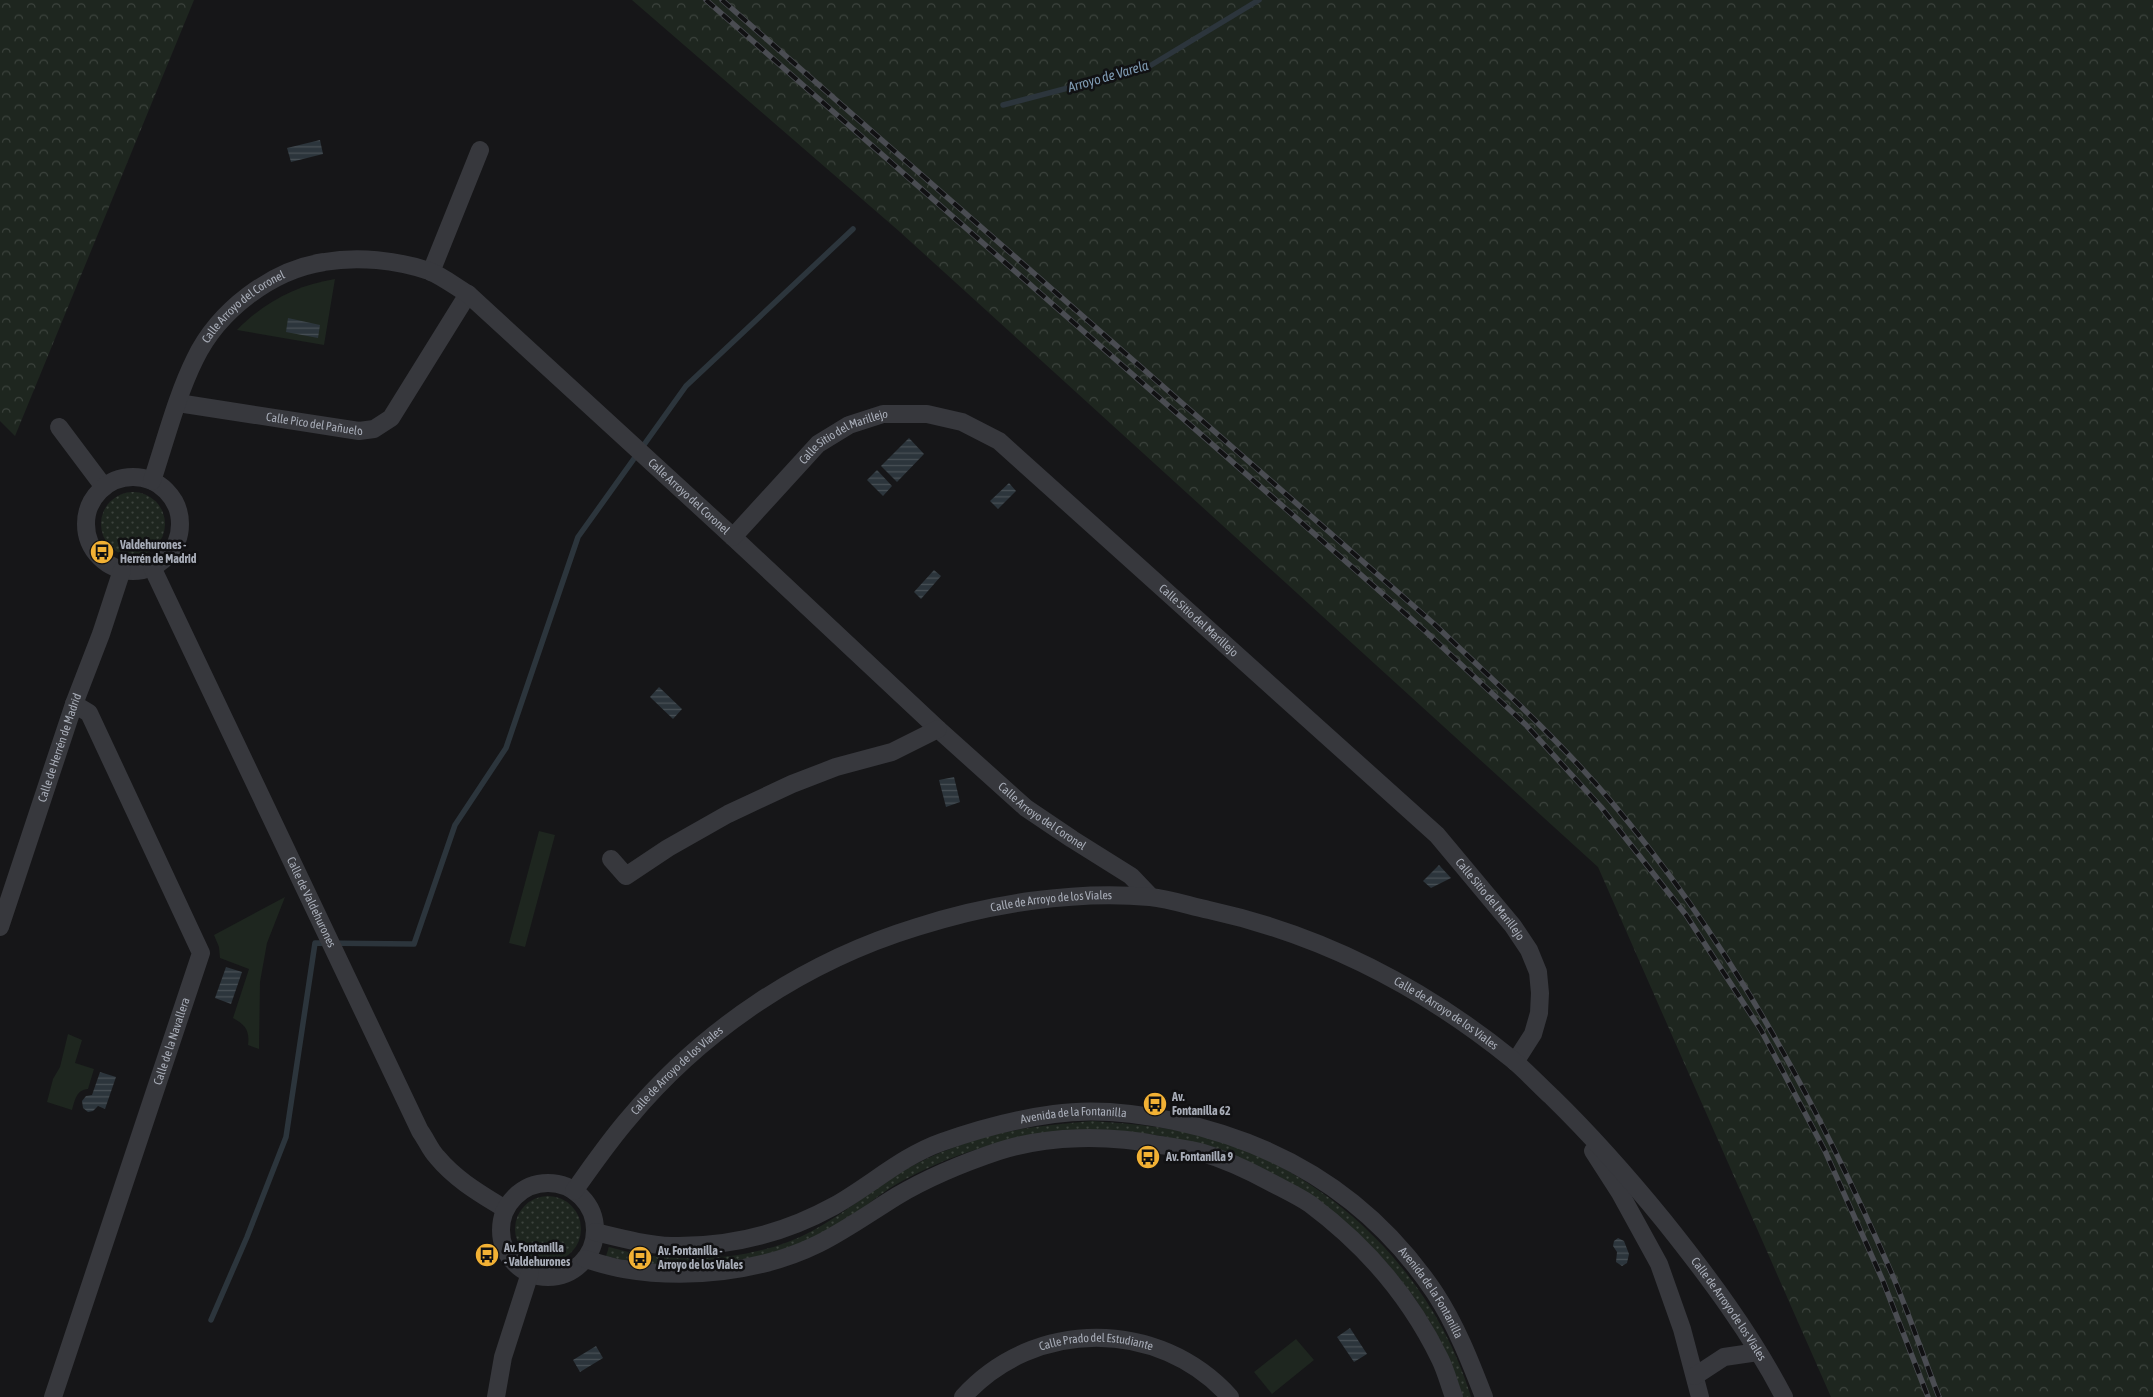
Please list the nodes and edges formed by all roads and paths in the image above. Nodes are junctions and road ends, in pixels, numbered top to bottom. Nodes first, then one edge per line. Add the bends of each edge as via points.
1 (480, 150) dead end
2 (431, 272) junction
3 (468, 294) junction
4 (178, 403) junction
5 (59, 427) dead end
6 (152, 481) junction
7 (104, 487) junction
8 (733, 537) junction
9 (152, 567) junction
10 (122, 570) junction
11 (74, 704) junction
12 (938, 729) junction
13 (611, 859) dead end
14 (1151, 897) junction
15 (0, 927) edge
16 (1516, 1062) junction
17 (1568, 1112) junction
18 (574, 1191) junction
19 (505, 1209) junction
20 (595, 1232) junction
21 (585, 1259) junction
22 (530, 1273) junction
23 (1758, 1352) junction
24 (1695, 1376) junction
25 (53, 1397) edge
26 (496, 1397) edge
27 (963, 1397) edge
28 (1230, 1397) edge
29 (1454, 1397) edge
30 (1484, 1397) edge
31 (1700, 1397) edge
32 (1784, 1397) edge

1 - 2 street
2 - 3 street, Calle Arroyo del Coronel
2 - 4 street, Calle Arroyo del Coronel via 393,262 357,259 323,262 288,272 246,296 209,336 195,359
3 - 4 street, Calle Pico del Pañuelo via 391,418 374,429 359,431
3 - 8 street, Calle Arroyo del Coronel
4 - 6 street, Calle Arroyo del Coronel
5 - 7 street
6 - 7 street via 127,477
6 - 9 street via 175,502 180,516 180,532 170,552
7 - 10 street via 93,498 87,512 89,541 108,564
8 - 12 street, Calle Arroyo del Coronel
8 - 16 street, Calle Sitio del Marillejo via 818,444 849,425 883,414 927,414 962,422 999,441 1437,835 1494,903 1513,926 1538,972 1539,1013 1533,1034
9 - 10 street
9 - 19 street, Calle de Valdehurones via 420,1131 452,1173
10 - 11 street, Calle de Herrén de Madrid
11 - 15 street, Calle de Herrén de Madrid
11 - 25 street, Calle de la Navallera via 89,712 201,953
12 - 13 street via 892,752 836,767 728,814 626,876
12 - 14 street, Calle Arroyo del Coronel via 1026,808 1131,876
14 - 16 street, Calle de Arroyo de los Viales via 1248,918 1320,943 1390,976
14 - 18 street, Calle de Arroyo de los Viales via 1084,896 1016,902 950,916 886,936 825,963 766,997 712,1036 669,1074 630,1116
16 - 17 street, Calle de Arroyo de los Viales
17 - 23 street, Calle de Arroyo de los Viales via 1631,1179 1691,1254
17 - 24 street, Calle de Arroyo de los Viales via 1620,1192 1659,1264
18 - 19 street via 556,1183 536,1184 518,1194
18 - 20 street via 590,1209
19 - 22 street via 501,1228 504,1246 514,1262
20 - 21 street
20 - 30 street, Avenida de la Fontanilla via 670,1246 714,1245 756,1237 796,1224 835,1206 885,1172 939,1143 996,1125 1056,1113 1114,1112 1153,1116 1208,1128 1260,1146 1298,1164 1350,1200 1396,1243 1435,1293 1466,1348
21 - 22 street via 569,1272 550,1277
21 - 29 street, Avenida de la Fontanilla via 625,1269 664,1273 742,1268 816,1245 852,1226 898,1195 949,1169 1002,1150 1058,1140 1112,1138 1150,1143 1202,1153 1248,1170 1309,1203 1362,1247 1406,1300 1440,1360
22 - 26 street via 503,1357
23 - 24 street via 1724,1357
23 - 32 street, Calle de Arroyo de los Viales
24 - 31 street, Calle de Arroyo de los Viales
27 - 28 street, Calle Prado del Estudiante via 999,1366 1030,1350 1064,1340 1098,1337 1131,1340 1164,1350 1193,1365

